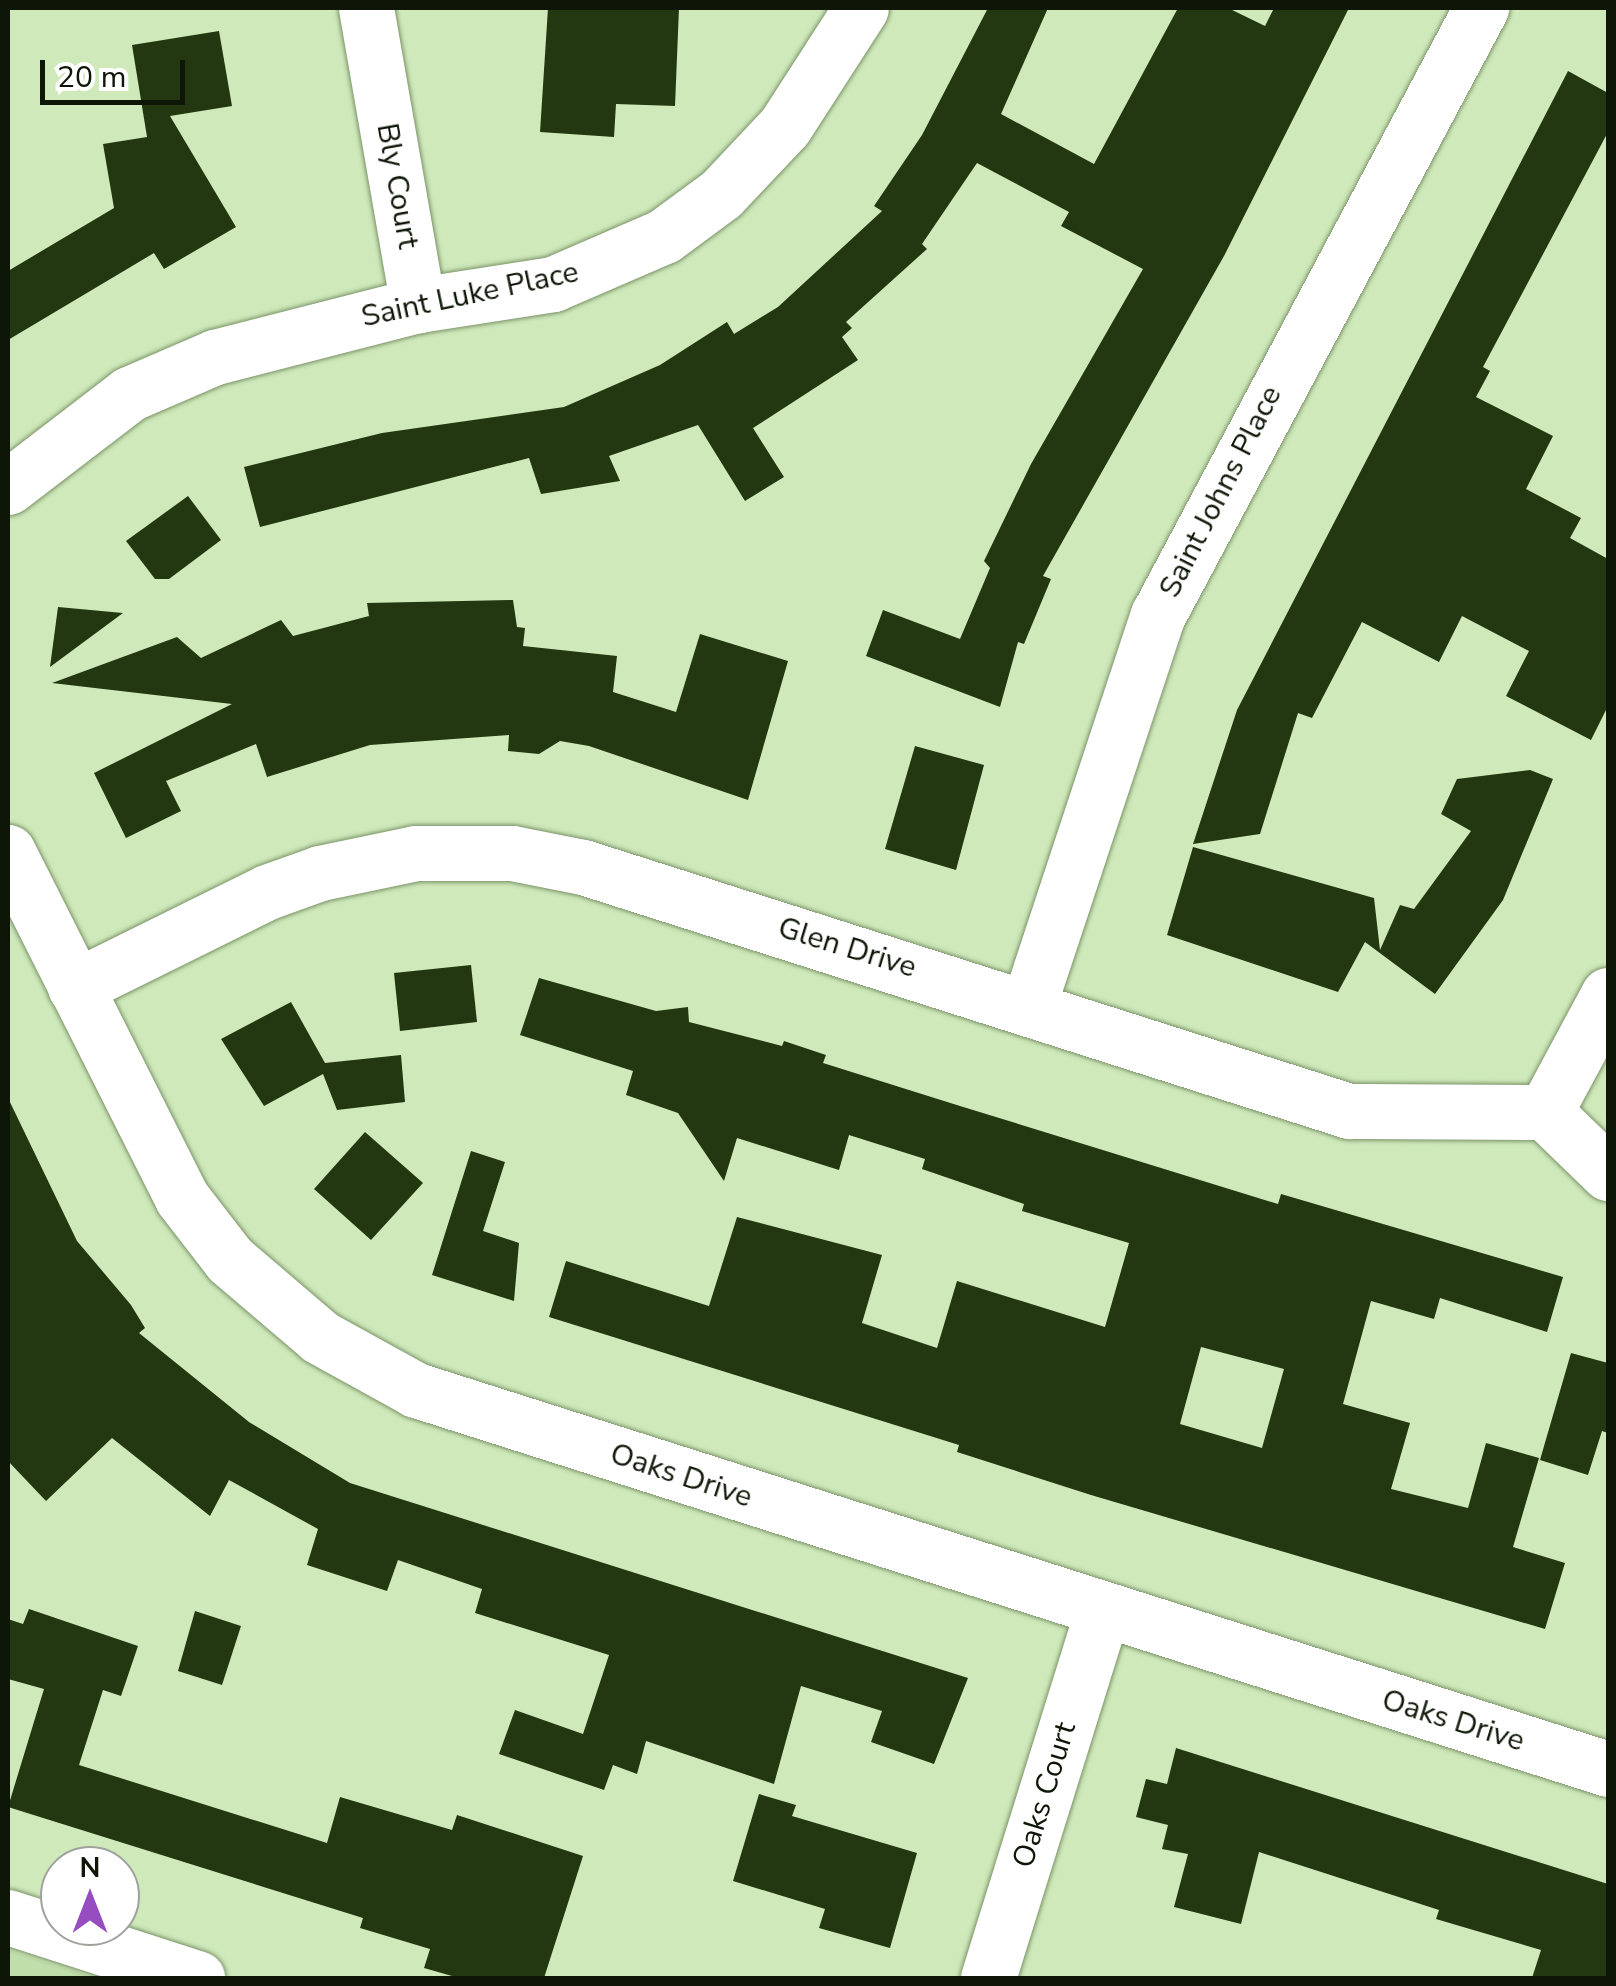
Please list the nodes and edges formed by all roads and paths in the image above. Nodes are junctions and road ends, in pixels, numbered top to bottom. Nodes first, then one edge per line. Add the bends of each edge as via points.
1 (366, 8) edge
2 (861, 8) edge
3 (1480, 8) edge
4 (418, 304) junction
5 (8, 487) edge
6 (8, 852) edge
7 (75, 987) junction
8 (1608, 995) edge
9 (1028, 1004) junction
10 (1545, 1112) junction
11 (1608, 1174) edge
12 (1102, 1612) junction
13 (1608, 1769) edge
14 (8, 1916) edge
15 (197, 1978) edge
16 (988, 1978) edge

1 - 4 street, Bly Court
2 - 4 street, Saint Luke Place via 785,126 721,194 664,236 553,284
3 - 9 street, Saint Johns Place via 1158,614
4 - 5 street, Saint Luke Place via 173,372 89,421
6 - 7 street, Oaks Drive
7 - 9 street, Glen Drive via 320,872 416,853 512,853 583,867
7 - 12 street, Oaks Drive via 182,1198 230,1260 320,1337 416,1390
8 - 10 street
9 - 10 street, Glen Drive via 1349,1110
10 - 11 street
12 - 13 street, Oaks Drive
12 - 16 street, Oaks Court
14 - 15 street

